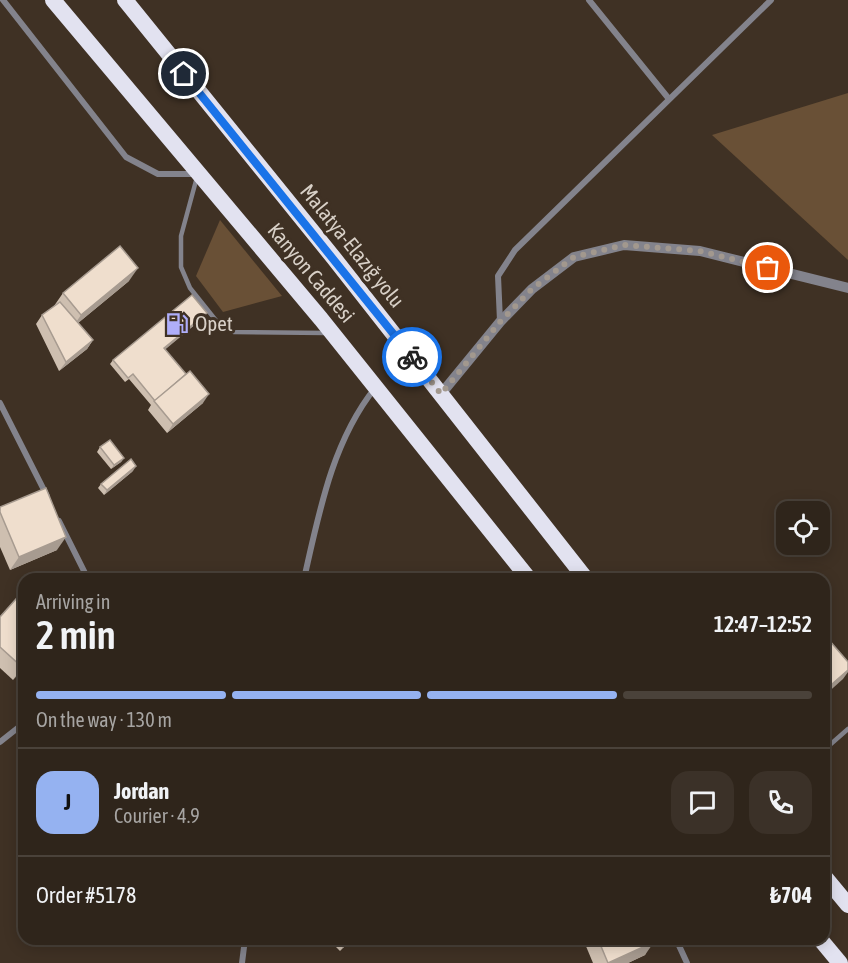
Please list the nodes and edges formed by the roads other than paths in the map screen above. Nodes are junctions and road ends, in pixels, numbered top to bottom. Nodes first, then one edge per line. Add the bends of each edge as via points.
1 (3, 0) edge
2 (53, 0) edge
3 (125, 0) edge
4 (589, 0) edge
5 (771, 0) edge
6 (669, 99) junction
7 (198, 174) junction
8 (848, 288) edge
9 (500, 322) junction
10 (331, 333) junction
11 (375, 387) junction
12 (441, 394) junction
13 (0, 403) edge
14 (52, 507) edge
15 (57, 518) edge
16 (85, 573) edge
17 (305, 573) edge
18 (524, 573) edge
19 (581, 573) edge
20 (18, 728) edge
21 (847, 733) edge
22 (0, 742) edge
23 (830, 746) edge
24 (830, 884) edge
25 (848, 906) edge
26 (244, 945) edge
27 (679, 945) edge
28 (825, 945) edge
29 (242, 963) edge
30 (687, 963) edge
31 (840, 963) edge

1 - 7 street via 126,157 158,174
2 - 7 highway, Kanyon Caddesi
3 - 12 highway, Malatya-Elazığ yolu
4 - 6 street
5 - 6 street
6 - 9 street via 515,250 498,276
7 - 10 highway, Kanyon Caddesi
7 - 10 lane via 181,236 181,267 190,288 218,323 234,332
8 - 9 street via 700,251 624,245 574,257 532,289
9 - 12 street
10 - 11 highway, Kanyon Caddesi
11 - 17 street via 349,426 341,446
11 - 18 highway, Kanyon Caddesi
12 - 19 highway, Malatya-Elazığ yolu
13 - 14 street
15 - 16 street
20 - 22 street
21 - 23 lane
24 - 25 highway
26 - 29 street
27 - 30 street
28 - 31 highway

